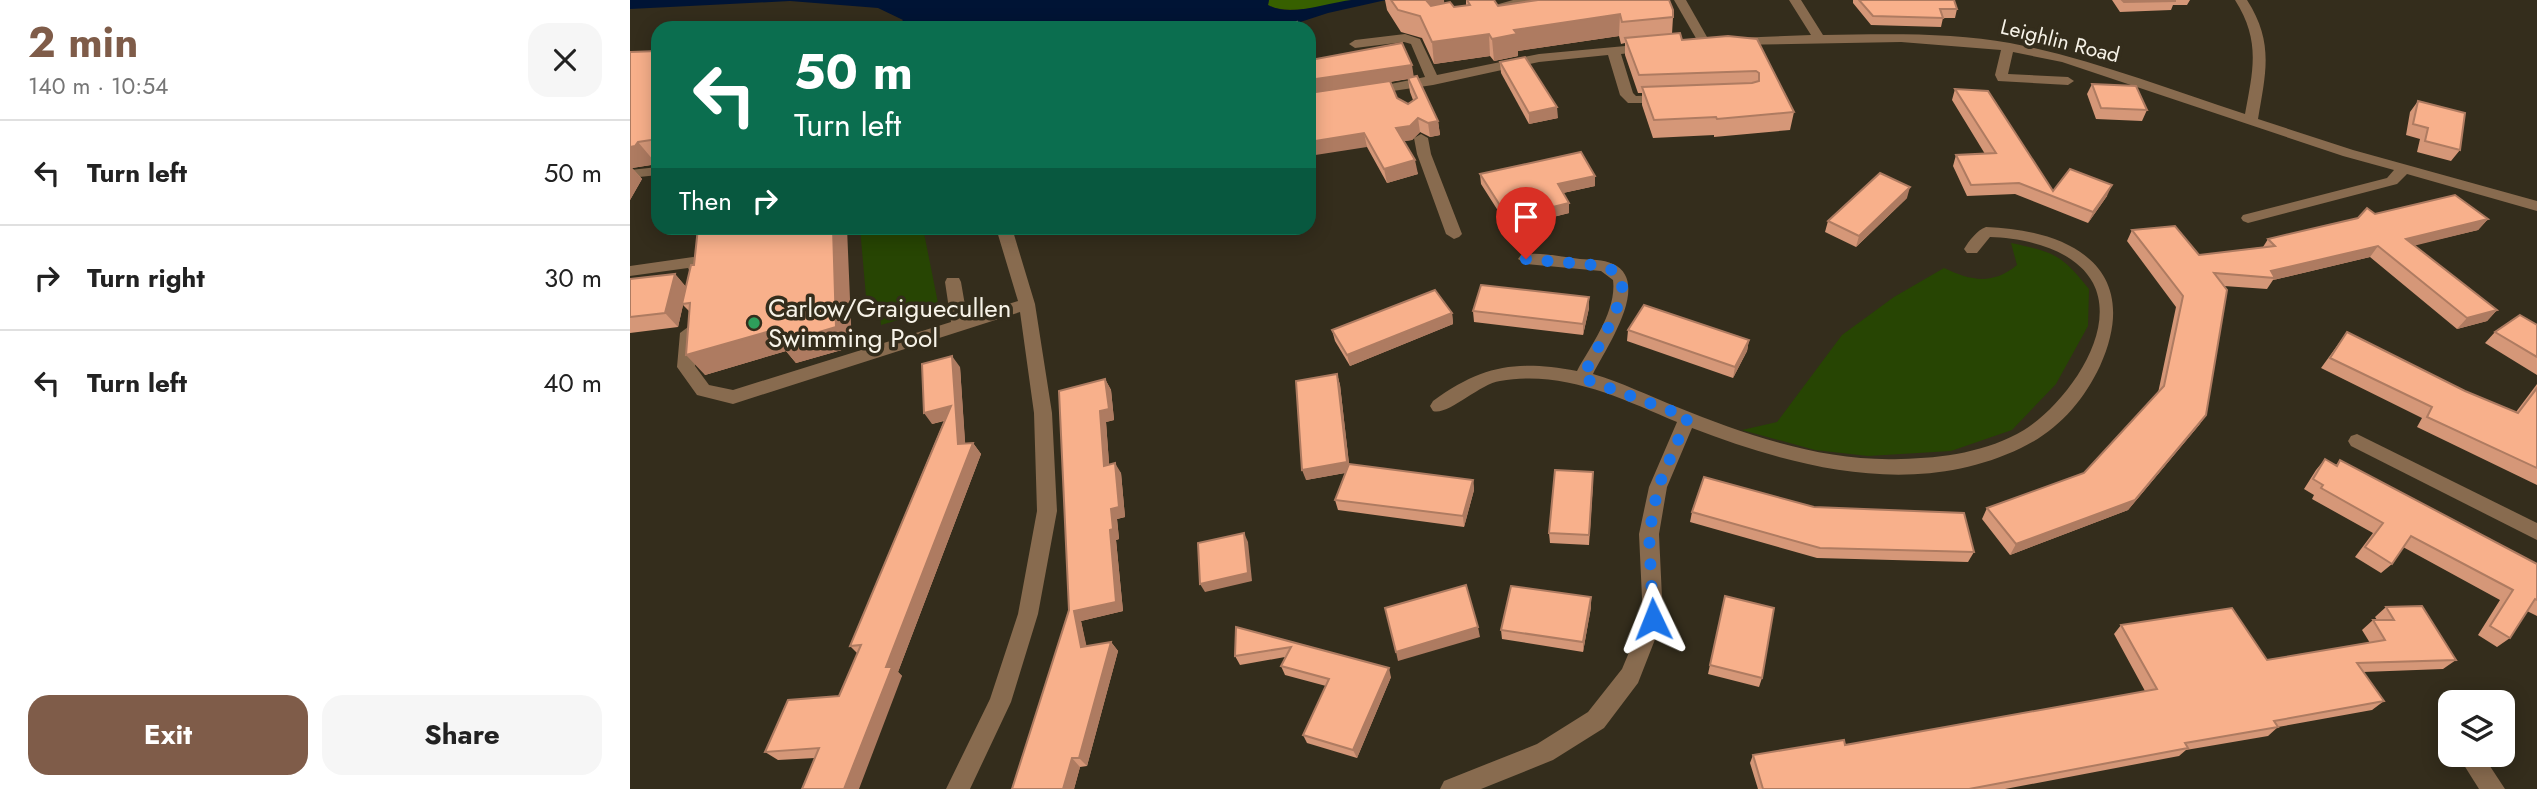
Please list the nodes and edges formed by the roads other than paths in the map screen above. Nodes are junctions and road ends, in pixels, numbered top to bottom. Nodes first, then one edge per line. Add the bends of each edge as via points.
1 (1528, 0) edge
2 (1680, 0) edge
3 (1796, 0) edge
4 (2241, 0) edge
5 (1461, 15) edge
6 (1818, 37) junction
7 (1355, 44) dead end
8 (2008, 46) junction
9 (1665, 47) edge
10 (1613, 50) junction
11 (1433, 81) junction
12 (2068, 81) dead end
13 (1352, 96) edge
14 (1681, 98) edge
15 (2251, 121) junction
16 (1421, 138) edge
17 (2404, 169) junction
18 (651, 172) edge
19 (630, 174) edge
20 (2537, 206) edge
21 (2248, 218) dead end
22 (1454, 234) dead end
23 (1006, 235) edge
24 (1972, 249) dead end
25 (1526, 259) dead end
26 (630, 271) edge
27 (953, 282) dead end
28 (1027, 304) junction
29 (960, 326) junction
30 (1582, 378) junction
31 (1439, 406) dead end
32 (1688, 417) junction
33 (2357, 441) dead end
34 (2537, 532) edge
35 (2477, 767) edge
36 (958, 789) edge
37 (1452, 789) edge
38 (2493, 789) edge

1 - 5 street
2 - 6 street, Leighlin Road via 1698,44
3 - 6 street
4 - 15 street via 2259,30 2261,58
6 - 8 street, Leighlin Road
7 - 11 street via 1405,38 1416,42
8 - 12 street via 2003,78
8 - 15 street, Leighlin Road via 2065,59
9 - 10 street
10 - 11 street via 1539,58
10 - 14 street via 1627,95 1633,100
11 - 13 street via 1402,93
15 - 17 street, Leighlin Road
16 - 22 street
17 - 20 street, Leighlin Road
17 - 21 street via 2392,181
18 - 19 street
23 - 28 street
24 - 32 street via 1986,232 2032,237 2059,247 2095,274 2106,301 2094,360 2074,397 2049,421 2015,443 1944,462 1863,466 1775,451
25 - 30 street via 1604,266 1623,282 1622,298
26 - 29 street via 693,262 700,276 686,367 703,390 733,397
27 - 29 street
28 - 29 street
28 - 36 street via 1043,413 1047,511 1028,614 1000,702
30 - 31 street via 1516,373 1484,378
30 - 32 street
32 - 37 street via 1658,487 1649,534 1653,619 1630,676 1596,720 1545,752
33 - 34 street
35 - 38 street

